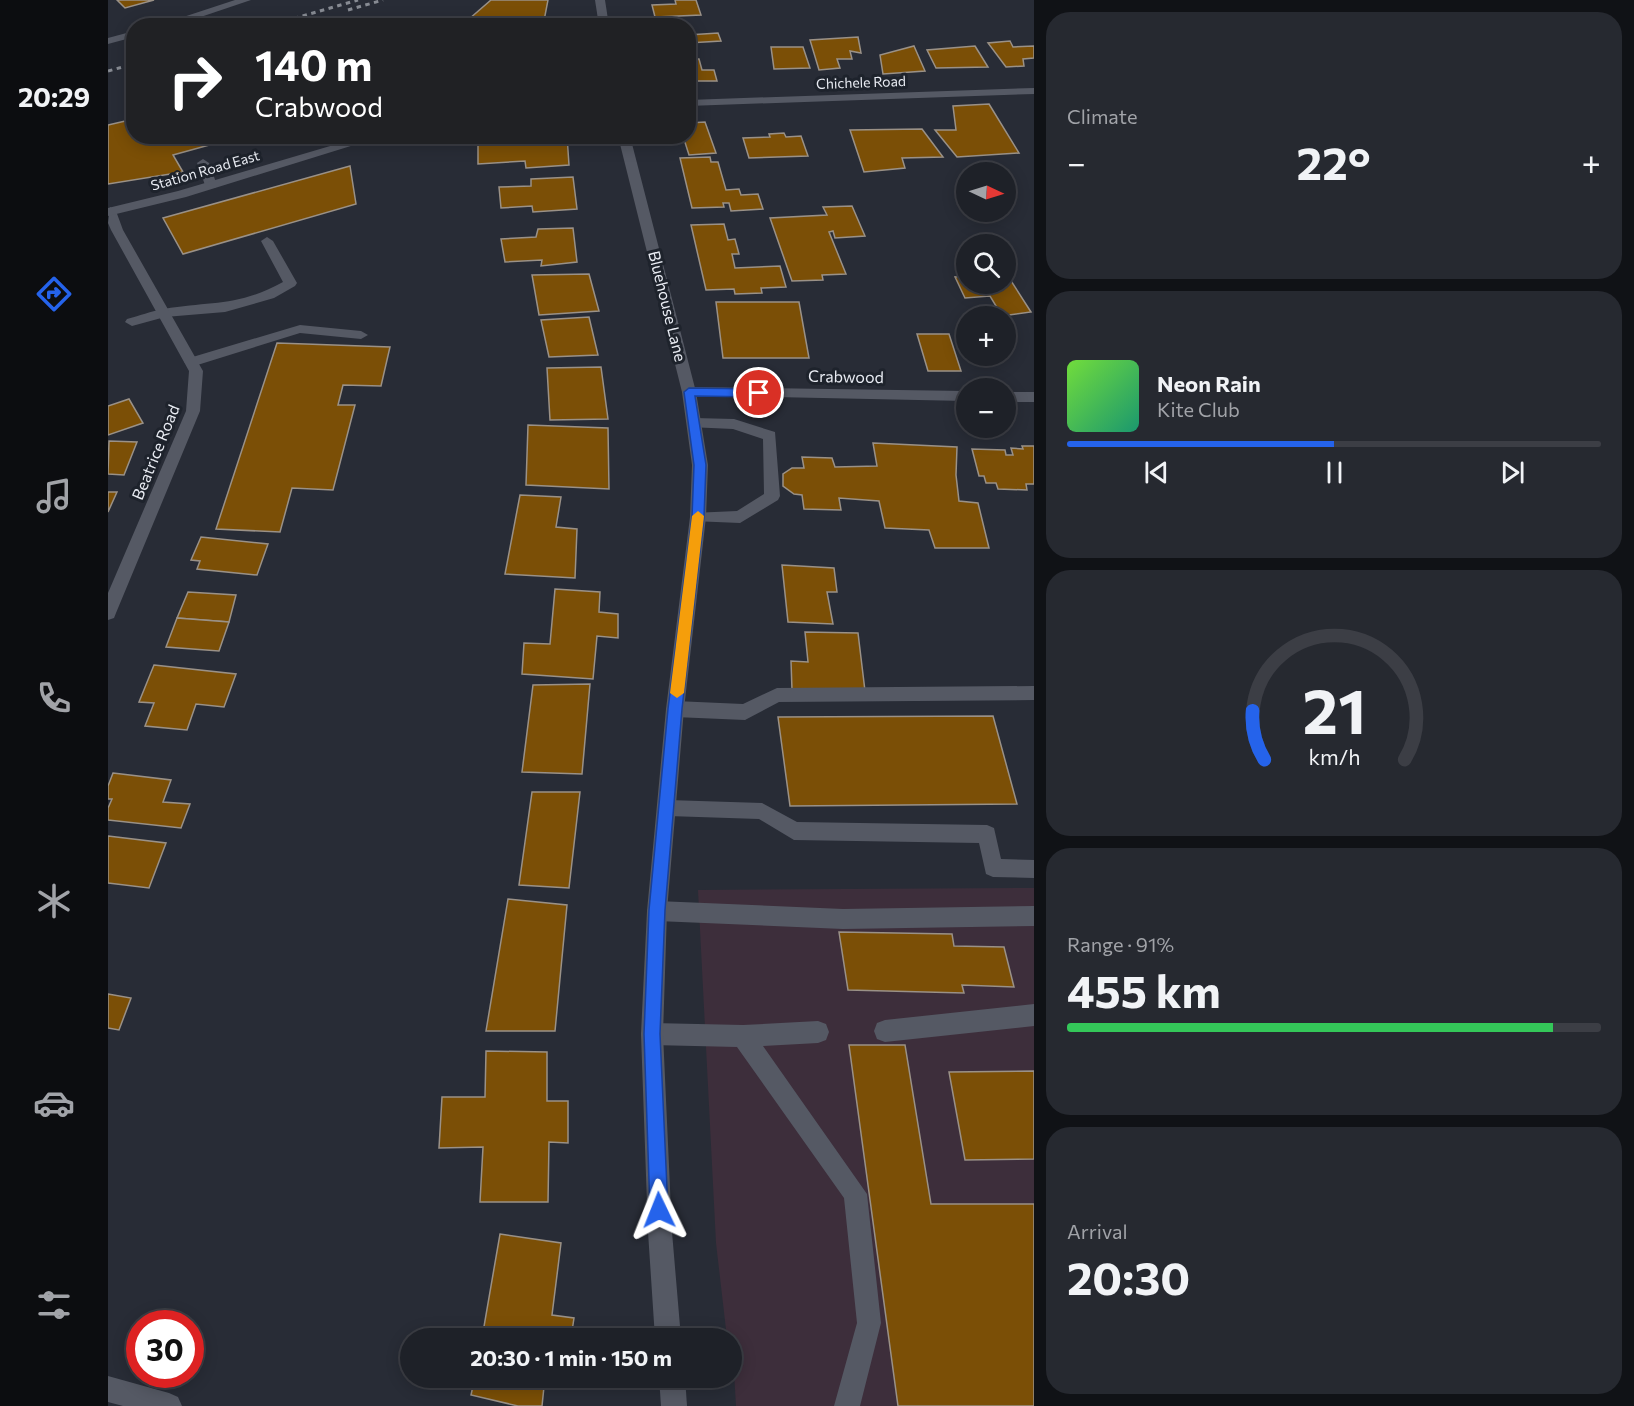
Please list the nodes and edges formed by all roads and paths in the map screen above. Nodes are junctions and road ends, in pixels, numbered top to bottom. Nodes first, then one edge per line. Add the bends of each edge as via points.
1 (246, 0) edge
2 (600, 0) edge
3 (187, 18) edge
4 (603, 18) edge
5 (126, 36) edge
6 (108, 41) edge
7 (1034, 92) edge
8 (696, 103) edge
9 (351, 144) edge
10 (626, 144) edge
11 (203, 163) dead end
12 (212, 185) junction
13 (109, 211) edge
14 (267, 242) dead end
15 (164, 313) junction
16 (132, 322) dead end
17 (361, 335) dead end
18 (191, 362) junction
19 (689, 392) junction
20 (956, 396) edge
21 (1016, 397) edge
22 (1034, 397) edge
23 (694, 423) junction
24 (698, 517) junction
25 (108, 613) edge
26 (1034, 693) edge
27 (675, 709) junction
28 (668, 808) junction
29 (1034, 869) edge
30 (657, 910) junction
31 (1034, 916) edge
32 (1034, 1015) edge
33 (885, 1031) dead end
34 (818, 1032) dead end
35 (652, 1034) junction
36 (743, 1036) junction
37 (668, 1328) edge
38 (673, 1388) edge
39 (108, 1389) edge
40 (169, 1406) edge
41 (674, 1406) edge
42 (847, 1406) edge

1 - 3 street
2 - 4 street
5 - 6 street
7 - 8 street, Chichele Road
9 - 12 street, Station Road East
10 - 19 street, Bluehouse Lane
11 - 12 street
12 - 13 street, Station Road East
13 - 15 street, Beatrice Road
14 - 15 street via 290,283 269,295 225,308
15 - 16 street
15 - 18 street, Beatrice Road
17 - 18 street via 300,328
18 - 25 street, Beatrice Road via 196,371 193,411
19 - 20 street, Crabwood
19 - 23 street, Bluehouse Lane
21 - 22 street
23 - 24 street, Bluehouse Lane via 700,465
23 - 24 street via 734,424 770,436 772,496 740,517
24 - 27 street, Bluehouse Lane
26 - 27 street via 777,695 745,712
27 - 28 street, Bluehouse Lane
28 - 29 street via 762,811 794,831 987,834 993,868
28 - 30 street, Bluehouse Lane
30 - 31 street via 843,919
30 - 35 street, Bluehouse Lane
32 - 33 street
34 - 36 street
35 - 36 street
35 - 37 street, Bluehouse Lane
36 - 42 street via 855,1194 869,1323
38 - 41 street
39 - 40 street

